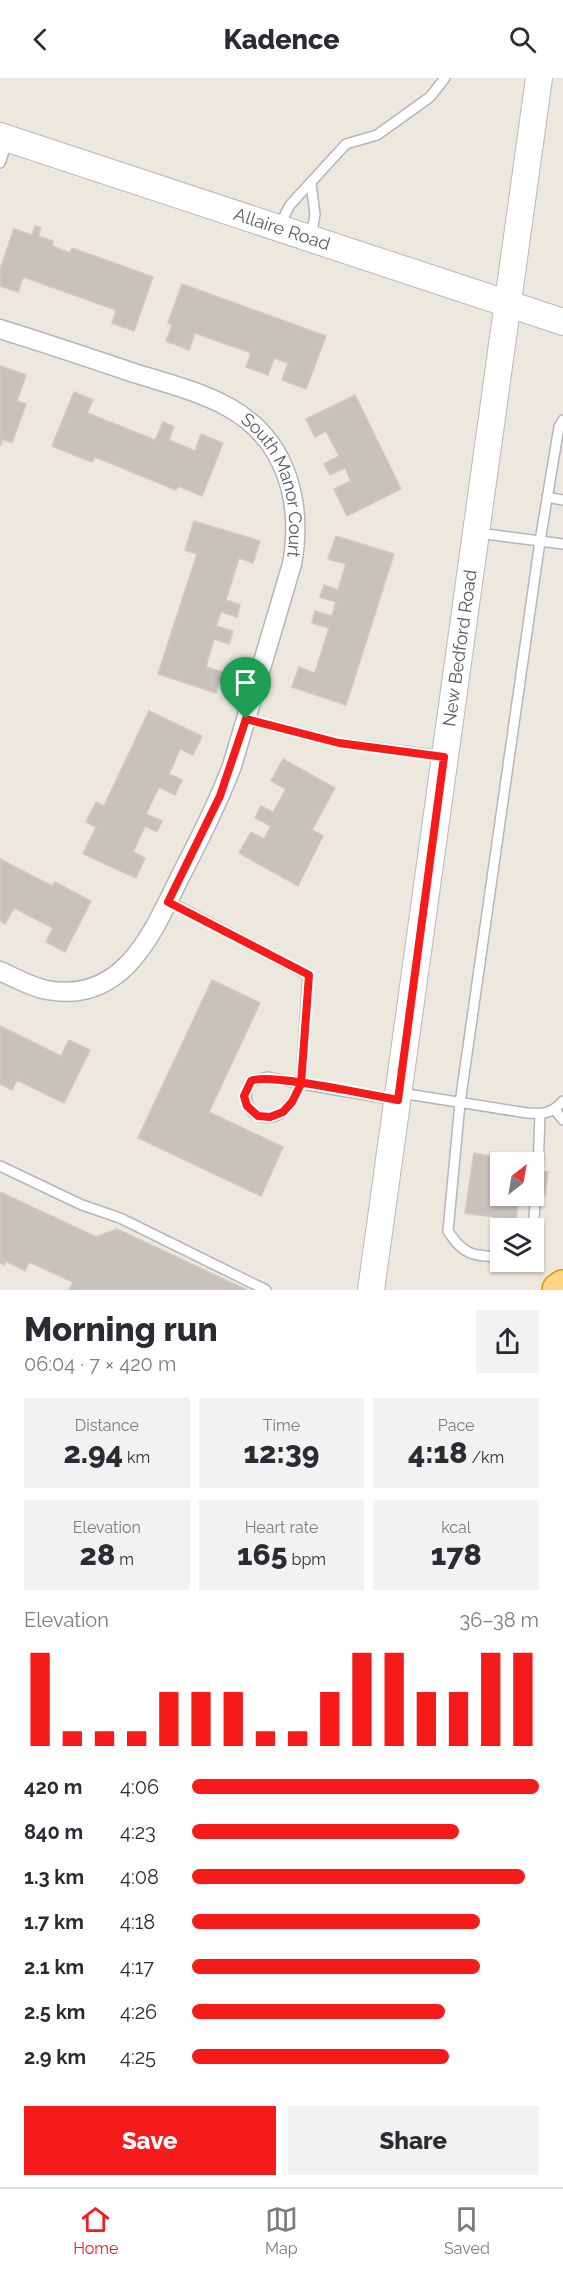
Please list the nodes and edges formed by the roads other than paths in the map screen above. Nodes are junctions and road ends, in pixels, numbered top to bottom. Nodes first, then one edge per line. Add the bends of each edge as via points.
1 (445, 78) edge
2 (539, 78) edge
3 (3, 146) edge
4 (311, 184) junction
5 (278, 228) junction
6 (311, 239) junction
7 (507, 304) junction
8 (563, 322) edge
9 (0, 328) edge
10 (563, 420) edge
11 (547, 497) junction
12 (563, 500) edge
13 (475, 533) junction
14 (540, 541) junction
15 (563, 544) edge
16 (246, 719) junction
17 (444, 757) junction
18 (168, 902) junction
19 (0, 971) edge
20 (301, 1084) junction
21 (398, 1096) junction
22 (563, 1101) edge
23 (460, 1103) junction
24 (555, 1110) junction
25 (540, 1114) junction
26 (563, 1120) edge
27 (539, 1152) edge
28 (0, 1166) edge
29 (490, 1257) edge
30 (563, 1287) edge
31 (266, 1290) edge
32 (371, 1290) edge
33 (559, 1290) edge

1 - 4 lane via 430,97 377,135 346,144
2 - 7 street, New Bedford Road
3 - 5 street, Allaire Road
4 - 5 lane via 290,205
4 - 6 lane via 315,214
5 - 6 street, Allaire Road
6 - 7 street, Allaire Road
7 - 8 street, Allaire Road
7 - 13 street, New Bedford Road
9 - 16 street, South Manor Court via 204,396 244,417 270,443 292,488 297,539
10 - 11 lane
11 - 12 lane
11 - 14 lane
13 - 14 lane
13 - 17 street, New Bedford Road
14 - 15 lane
14 - 23 lane
16 - 17 lane via 339,743
16 - 18 street, South Manor Court via 220,796
17 - 21 street, New Bedford Road
18 - 19 street, South Manor Court via 134,959 118,974 95,986 71,992 46,990
18 - 20 lane via 309,975
20 - 20 lane via 256,1078 244,1096 247,1106 258,1116 283,1112
20 - 21 lane
21 - 23 lane
21 - 32 street, New Bedford Road
22 - 24 lane
23 - 25 lane
23 - 29 lane via 448,1231 459,1248
24 - 25 lane
24 - 26 lane
25 - 27 lane
28 - 31 lane via 82,1205 120,1218
30 - 33 highway

